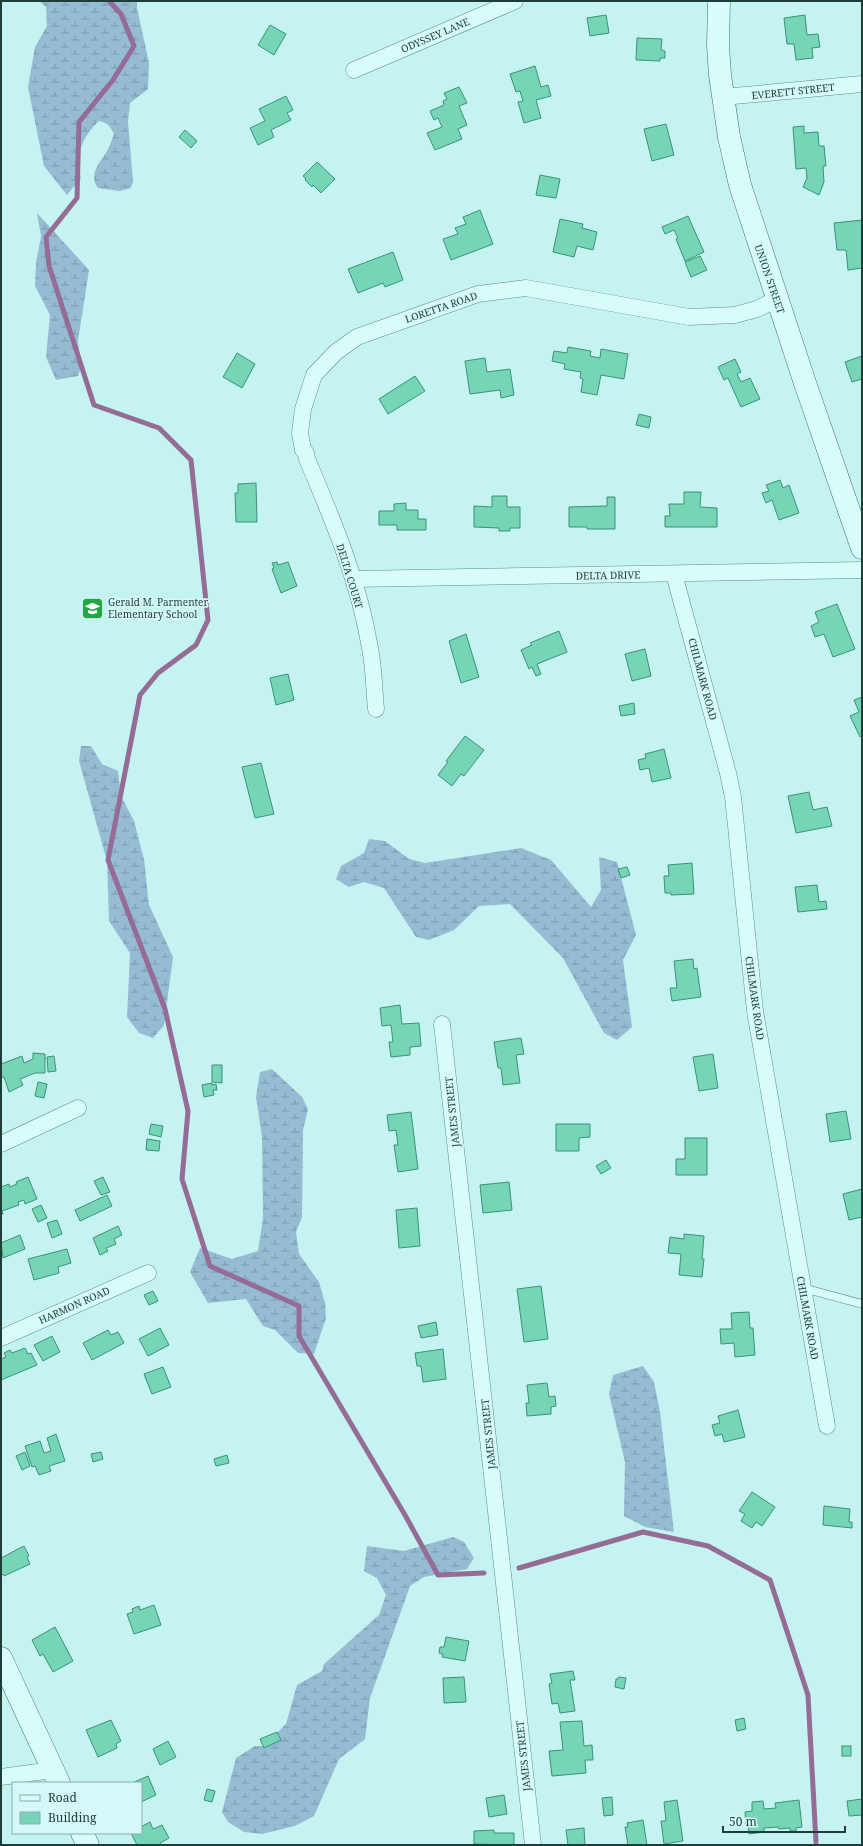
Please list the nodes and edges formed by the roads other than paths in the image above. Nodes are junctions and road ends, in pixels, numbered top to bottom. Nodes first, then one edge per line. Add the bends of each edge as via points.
1 (515, 1) edge
2 (719, 1) edge
3 (354, 70) dead end
4 (862, 84) edge
5 (723, 97) junction
6 (777, 299) junction
7 (303, 450) joint
8 (862, 548) edge
9 (862, 570) edge
10 (674, 574) junction
11 (353, 579) junction
12 (376, 709) dead end
13 (442, 1024) dead end
14 (78, 1108) dead end
15 (1, 1144) edge
16 (148, 1273) dead end
17 (803, 1288) junction
18 (862, 1304) edge
19 (1, 1338) edge
20 (827, 1426) dead end
21 (1, 1658) edge
22 (56, 1776) edge
23 (1, 1777) edge
24 (82, 1834) edge
25 (88, 1845) edge
26 (533, 1845) edge

1 - 3 street, ODYSSEY LANE
2 - 5 main road, UNION STREET via 718,46
4 - 5 street, EVERETT STREET
5 - 6 main road, UNION STREET via 740,185
6 - 7 street, LORETTA ROAD via 736,315 689,317 526,288 478,294 357,337 336,352 314,375 303,409 300,433
6 - 8 main road, UNION STREET
7 - 11 street, DELTA COURT via 329,511
9 - 10 street, DELTA DRIVE
10 - 11 street, DELTA DRIVE
10 - 17 street, CHILMARK ROAD via 729,779 736,822 755,1011
11 - 12 street, DELTA COURT via 370,646
13 - 26 street, JAMES STREET
14 - 15 street
16 - 19 street, HARMON ROAD
17 - 18 lane
17 - 20 street, CHILMARK ROAD
21 - 22 main road
22 - 23 street
24 - 25 main road

